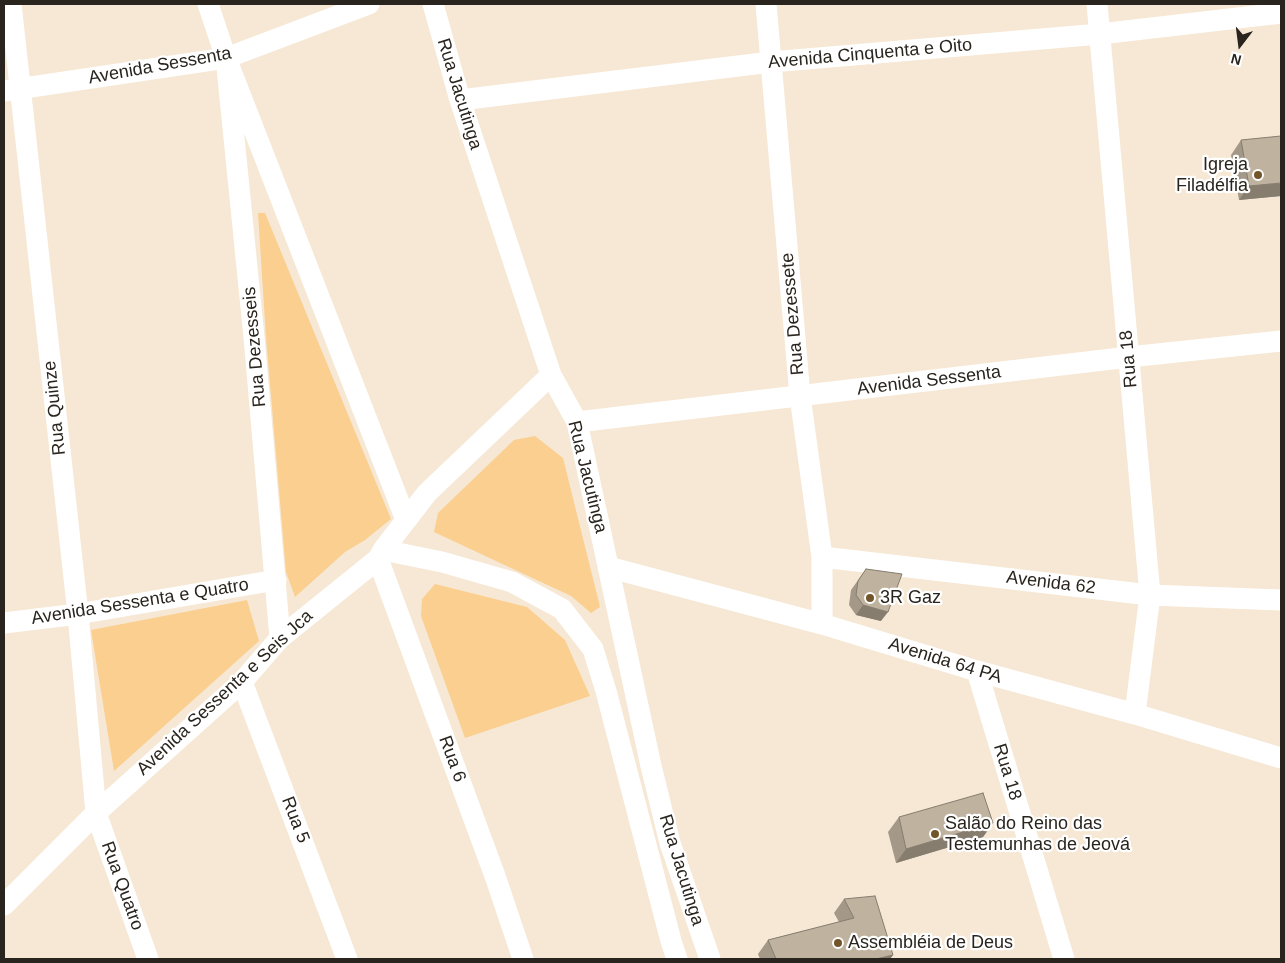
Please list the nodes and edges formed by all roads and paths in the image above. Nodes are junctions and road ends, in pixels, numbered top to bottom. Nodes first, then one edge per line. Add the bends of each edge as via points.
1 (10, 4) edge
2 (208, 4) edge
3 (369, 4) edge
4 (433, 4) edge
5 (766, 4) edge
6 (1097, 4) edge
7 (1238, 10) edge
8 (1281, 13) edge
9 (1100, 34) junction
10 (226, 58) junction
11 (771, 62) junction
12 (12, 90) edge
13 (460, 100) junction
14 (1281, 341) edge
15 (1129, 357) junction
16 (551, 375) junction
17 (800, 396) junction
18 (577, 422) junction
19 (406, 520) junction
20 (380, 554) junction
21 (822, 557) junction
22 (608, 567) junction
23 (276, 580) junction
24 (1150, 595) junction
25 (1281, 600) edge
26 (78, 614) junction
27 (4, 623) edge
28 (822, 624) junction
29 (280, 638) junction
30 (976, 671) junction
31 (242, 682) junction
32 (1135, 714) junction
33 (1281, 758) edge
34 (96, 812) junction
35 (4, 905) edge
36 (148, 959) edge
37 (347, 959) edge
38 (523, 959) edge
39 (677, 959) edge
40 (710, 959) edge
41 (1064, 959) edge

1 - 12 street, Rua Quinze
2 - 10 street, Rua Dezesseis
3 - 10 street, Avenida Sessenta
4 - 13 street, Rua Jacutinga
5 - 11 street, Rua Dezessete
6 - 9 street, Rua 18
7 - 8 street, Avenida Cinquenta e Oito
7 - 9 street, Avenida Cinquenta e Oito
9 - 11 street, Avenida Cinquenta e Oito
9 - 15 street, Rua 18
10 - 12 street, Avenida Sessenta
10 - 19 street, Rua Dezesseis
10 - 23 street, Rua Dezesseis
11 - 13 street, Avenida Cinquenta e Oito
11 - 17 street, Rua Dezessete
12 - 26 street, Rua Quinze
13 - 16 street, Rua Jacutinga
14 - 15 street, Avenida Sessenta
15 - 17 street, Avenida Sessenta
15 - 24 street, Rua 18
16 - 18 street, Rua Jacutinga
16 - 19 street, Avenida Sessenta e Seis Jca via 427,493
17 - 18 street, Avenida Sessenta
17 - 21 street, Rua Dezessete
18 - 22 street, Rua Jacutinga
19 - 20 street, Avenida Sessenta e Seis Jca
20 - 29 street, Avenida Sessenta e Seis Jca
20 - 38 street, Rua 6
20 - 39 street via 442,562 512,582 562,609 593,649
21 - 24 street, Avenida 62
21 - 28 street, Rua Dezessete
22 - 28 street, Avenida 64 PA
22 - 40 street, Rua Jacutinga via 670,843
23 - 26 street, Avenida Sessenta e Quatro
23 - 29 street, Rua Dezesseis
24 - 25 street, Avenida 62
24 - 32 street, Rua 18
26 - 27 street, Avenida Sessenta e Quatro
26 - 34 street, Rua Quinze
28 - 30 street, Avenida 64 PA
29 - 31 street, Avenida Sessenta e Seis Jca
30 - 32 street, Avenida 64 PA
30 - 41 street, Rua 18
31 - 34 street, Avenida Sessenta e Seis Jca
31 - 37 street, Rua 5
32 - 33 street, Avenida 64 PA
34 - 35 street, Avenida Sessenta e Seis Jca
34 - 36 street, Rua Quatro

